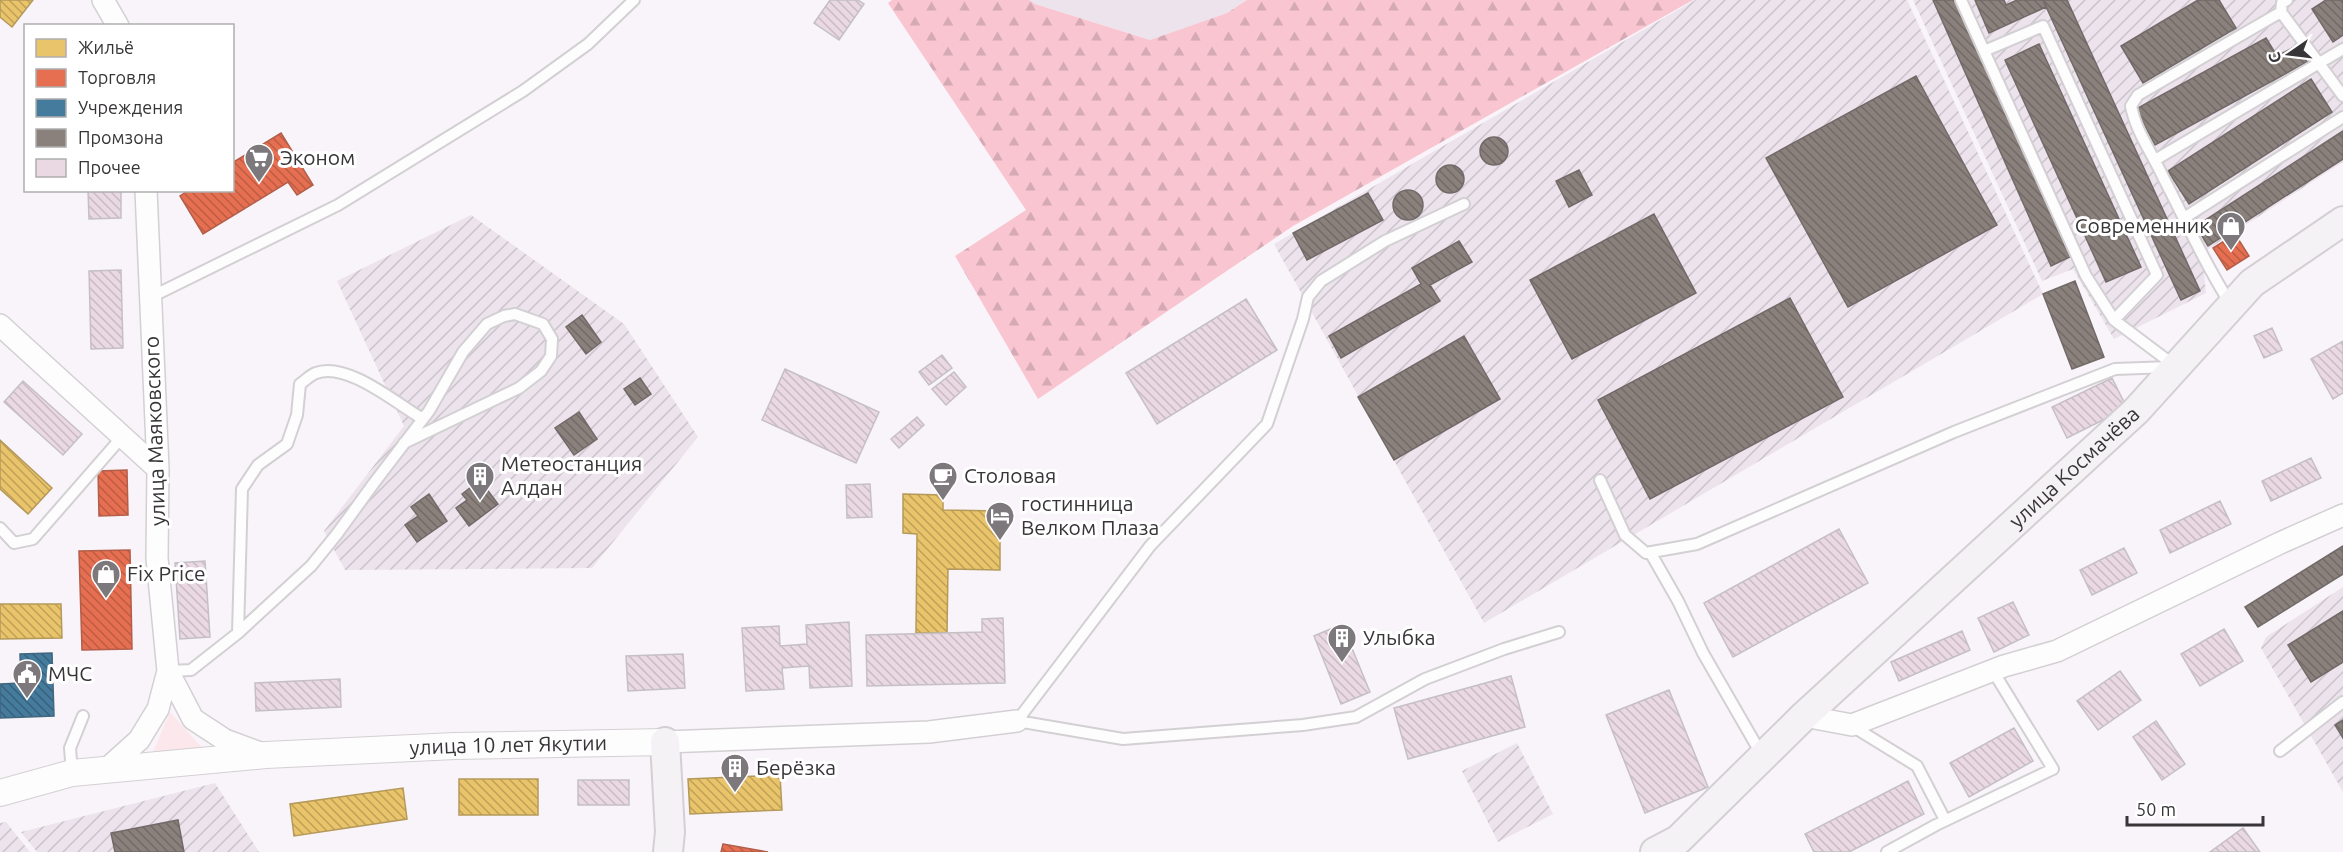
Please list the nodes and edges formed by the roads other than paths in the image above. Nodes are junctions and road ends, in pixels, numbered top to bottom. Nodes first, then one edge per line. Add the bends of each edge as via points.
1 (103, 0) edge
2 (634, 0) edge
3 (1961, 0) edge
4 (2281, 4) edge
5 (117, 24) edge
6 (2343, 49) edge
7 (1984, 51) junction
8 (2320, 63) junction
9 (2343, 96) edge
10 (2343, 117) edge
11 (2155, 160) junction
12 (146, 192) edge
13 (1464, 204) dead end
14 (2184, 218) junction
15 (2343, 221) edge
16 (150, 286) junction
17 (2232, 306) junction
18 (2114, 320) junction
19 (5, 333) edge
20 (2176, 367) junction
21 (423, 419) junction
22 (122, 437) junction
23 (404, 443) junction
24 (158, 469) junction
25 (1600, 480) dead end
26 (2343, 515) edge
27 (0, 528) edge
28 (1650, 552) junction
29 (1560, 632) dead end
30 (238, 633) junction
31 (168, 671) junction
32 (1993, 671) junction
33 (2343, 702) edge
34 (83, 716) dead end
35 (1804, 716) junction
36 (1017, 721) junction
37 (1852, 725) junction
38 (665, 742) junction
39 (2280, 751) dead end
40 (266, 755) junction
41 (1763, 757) junction
42 (80, 773) junction
43 (0, 793) edge
44 (1945, 820) junction
45 (668, 852) edge
46 (1655, 852) edge
47 (1887, 852) edge

1 - 5 street
2 - 16 lane via 588,44 523,91 338,206 151,297
3 - 7 lane
4 - 8 lane
4 - 11 lane via 2138,95 2131,106 2135,124
6 - 8 lane
7 - 18 lane via 2086,276
7 - 18 lane via 2043,26 2157,275
8 - 9 lane
8 - 11 lane
10 - 14 lane
11 - 14 lane
12 - 16 street, улица Маяковского
13 - 36 lane via 1385,241 1321,281 1308,297 1267,424 1150,546
14 - 17 lane
15 - 17 main road, улица Космачёва via 2252,283
16 - 24 street, улица Маяковского
17 - 20 main road, улица Космачёва
18 - 20 lane
19 - 22 street
20 - 28 lane via 2115,369 1954,432 1697,544
20 - 35 main road, улица Космачёва via 2136,411
21 - 23 lane
21 - 23 lane via 463,352 487,324 515,314 543,324 552,339 551,356 541,371 519,388
21 - 30 lane via 340,372 316,373 300,384 297,415 287,444 258,465 242,489
22 - 24 street
22 - 27 lane via 33,539 14,543
23 - 30 lane via 311,566
24 - 31 street, улица Маяковского via 157,558
25 - 28 lane via 1625,535 1646,553
26 - 32 street via 2057,651
28 - 41 lane
29 - 36 lane via 1425,678 1356,717 1123,739
30 - 31 lane via 191,670
31 - 40 street via 193,719 225,740
31 - 42 street via 158,709 139,740 109,767
32 - 37 street
32 - 44 lane via 2053,769
33 - 39 lane
34 - 42 lane via 70,748
35 - 37 street
35 - 41 main road, улица Космачёва
36 - 38 street, улица 10 лет Якутии via 929,732
37 - 44 lane via 1917,766
38 - 40 street, улица 10 лет Якутии
38 - 45 main road
40 - 42 street, улица 10 лет Якутии
41 - 46 main road, улица Космачёва via 1678,840
42 - 43 street, улица 10 лет Якутии
44 - 47 lane

